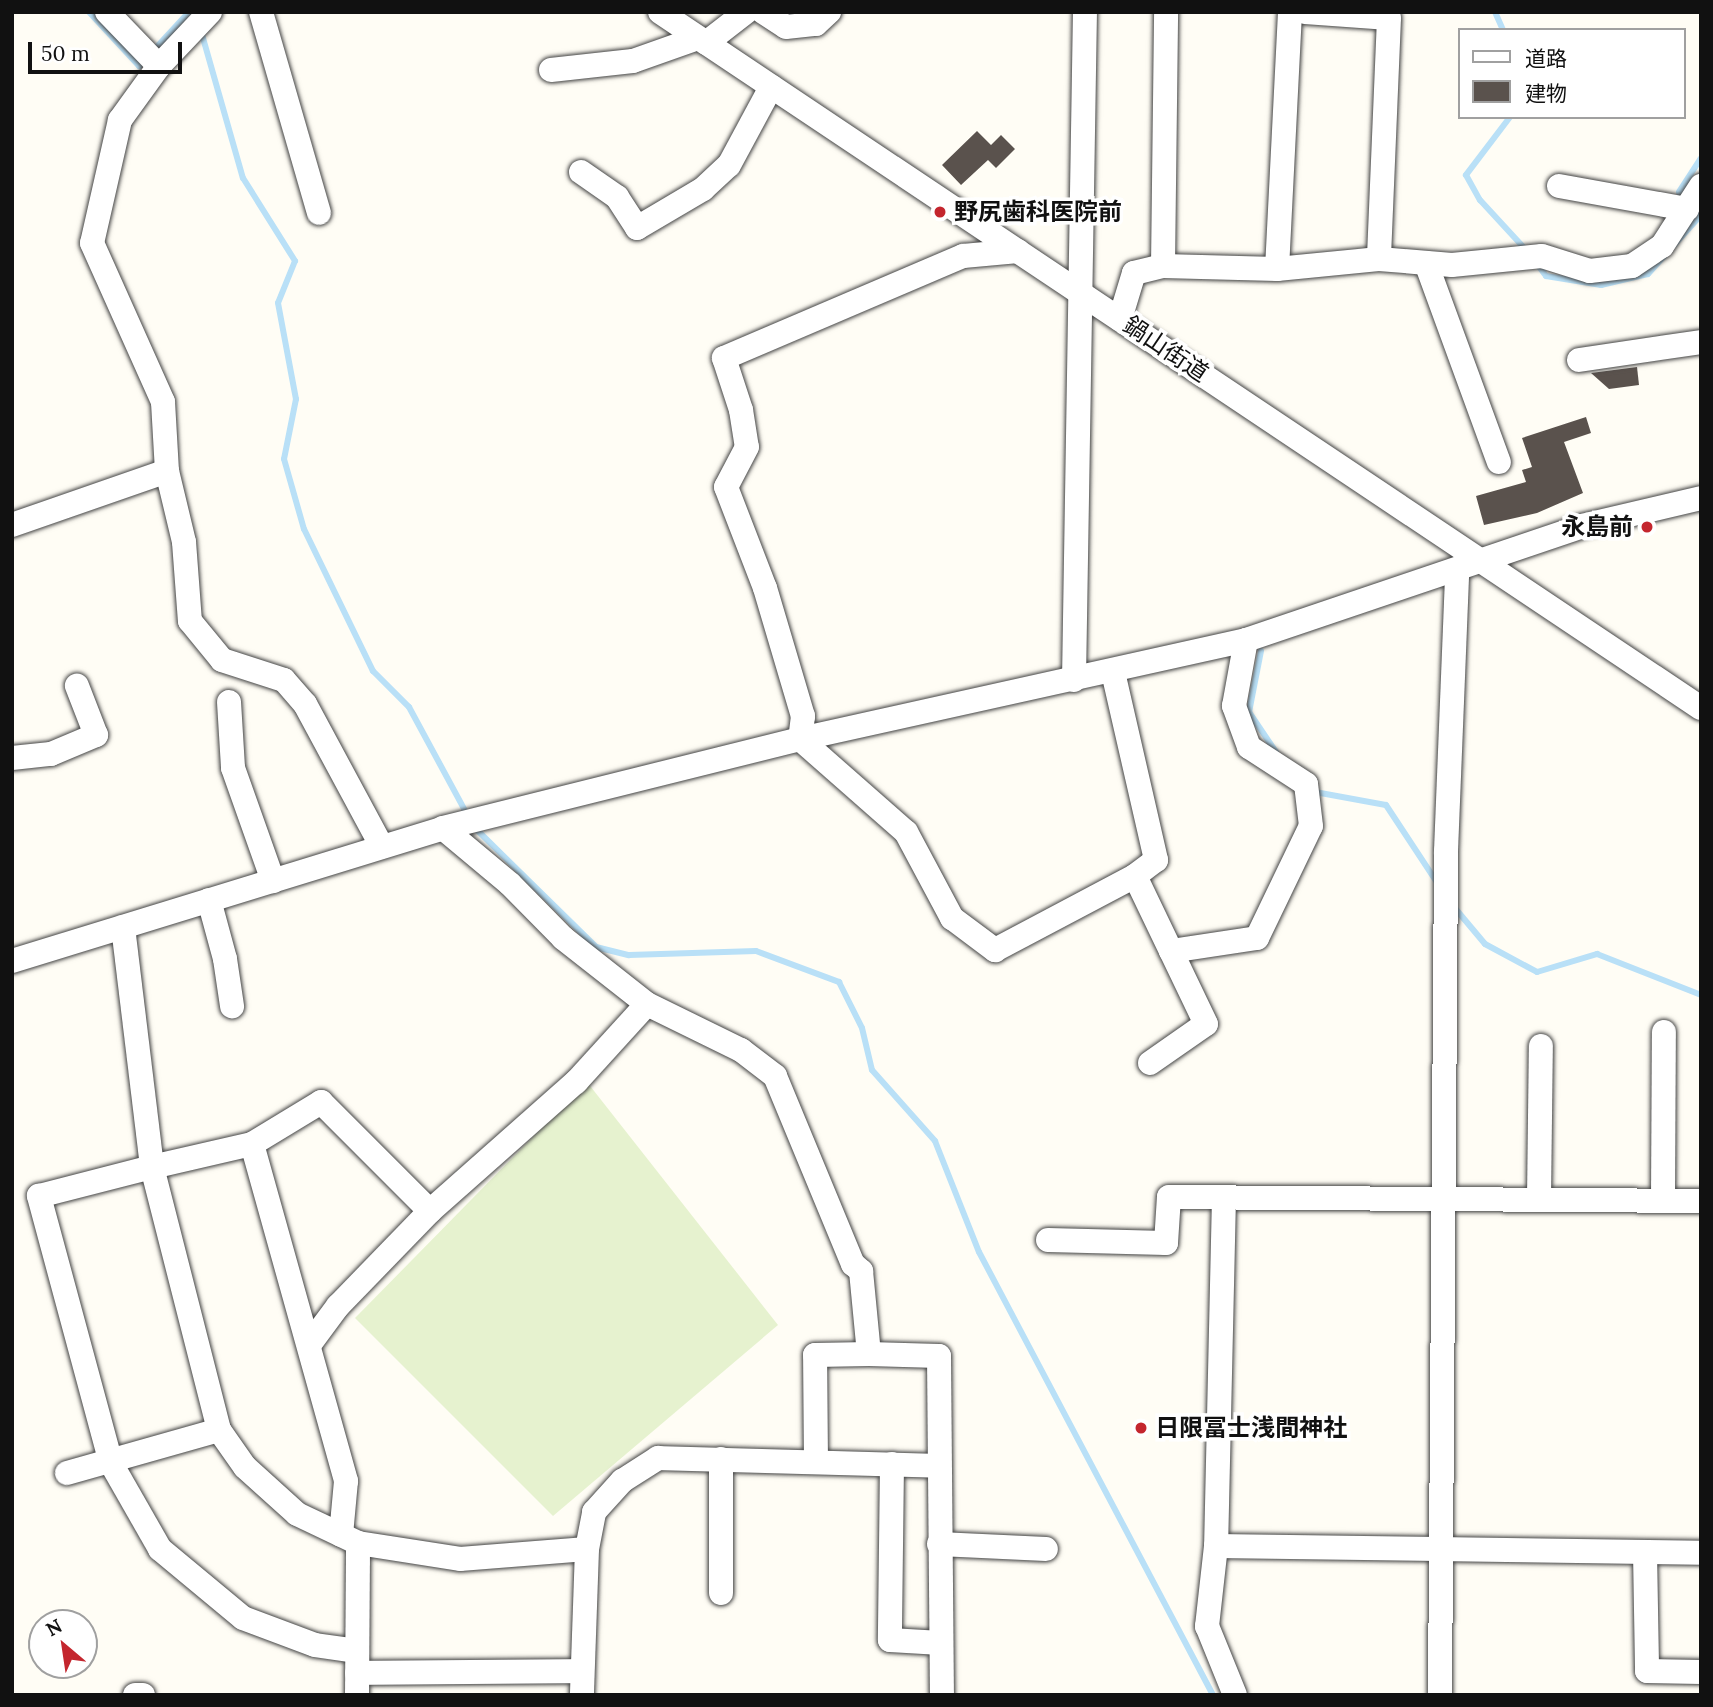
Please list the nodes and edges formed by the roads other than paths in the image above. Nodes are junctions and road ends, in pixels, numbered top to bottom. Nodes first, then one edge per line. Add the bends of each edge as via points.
1 (107, 12) edge
2 (210, 12) edge
3 (261, 12) edge
4 (660, 12) edge
5 (746, 12) edge
6 (763, 12) edge
7 (829, 12) edge
8 (1085, 12) edge
9 (1166, 12) edge
10 (1290, 12) edge
11 (1307, 12) edge
12 (1395, 15) edge
13 (702, 40) junction
14 (159, 66) junction
15 (551, 70) dead end
16 (771, 87) junction
17 (581, 172) dead end
18 (1559, 186) dead end
19 (1696, 197) edge
20 (319, 212) dead end
21 (1017, 251) junction
22 (1379, 259) junction
23 (1426, 263) junction
24 (1163, 266) junction
25 (1277, 269) junction
26 (1081, 293) junction
27 (1120, 319) junction
28 (1701, 342) edge
29 (1579, 360) dead end
30 (1499, 462) dead end
31 (167, 471) junction
32 (1701, 498) edge
33 (12, 525) edge
34 (1483, 560) junction
35 (1457, 572) junction
36 (1246, 640) junction
37 (1113, 673) junction
38 (1074, 680) junction
39 (77, 686) dead end
40 (229, 702) dead end
41 (1701, 708) edge
42 (800, 739) junction
43 (12, 758) edge
44 (443, 828) junction
45 (382, 847) junction
46 (1135, 876) junction
47 (273, 881) junction
48 (209, 900) junction
49 (123, 927) junction
50 (1171, 951) junction
51 (12, 961) edge
52 (647, 1004) junction
53 (232, 1006) dead end
54 (1664, 1032) dead end
55 (1541, 1046) dead end
56 (1150, 1063) dead end
57 (252, 1144) junction
58 (152, 1167) junction
59 (1224, 1197) junction
60 (1442, 1199) junction
61 (1539, 1199) junction
62 (1663, 1200) junction
63 (1701, 1200) edge
64 (430, 1211) junction
65 (1048, 1240) dead end
66 (309, 1345) junction
67 (869, 1354) junction
68 (219, 1430) junction
69 (721, 1460) junction
70 (816, 1462) junction
71 (111, 1463) junction
72 (892, 1464) junction
73 (937, 1466) junction
74 (67, 1473) dead end
75 (349, 1539) junction
76 (939, 1544) junction
77 (1216, 1546) junction
78 (586, 1549) junction
79 (1046, 1549) dead end
80 (1440, 1549) junction
81 (1645, 1552) junction
82 (1701, 1553) edge
83 (721, 1593) dead end
84 (941, 1643) junction
85 (1701, 1672) edge
86 (357, 1673) edge
87 (582, 1683) edge
88 (135, 1695) edge
89 (143, 1695) edge
90 (942, 1695) edge
91 (1235, 1695) edge
92 (1440, 1695) edge

1 - 14 street
2 - 14 street
3 - 20 street via 260,22
4 - 13 street, 鍋山街道
5 - 13 street
6 - 7 street via 786,27 816,24
8 - 26 street
9 - 24 street
10 - 25 street
11 - 12 street
12 - 22 street
13 - 15 street via 633,61
13 - 16 street, 鍋山街道
14 - 31 street via 120,120 92,243 163,402
16 - 17 street via 729,165 703,189 637,228 617,197
16 - 21 street, 鍋山街道
18 - 19 street
19 - 23 street via 1662,246 1632,266 1590,271 1542,256 1452,265
21 - 26 street, 鍋山街道
21 - 42 street via 962,256 724,358 747,447 726,487 765,588 803,716
22 - 23 street
22 - 25 street
23 - 30 street
24 - 25 street
24 - 27 street via 1134,272
26 - 27 street, 鍋山街道
26 - 38 street
27 - 34 street, 鍋山街道
28 - 29 street
31 - 33 street
31 - 45 street via 184,542 190,621 222,660 284,680 305,704
32 - 34 street via 1594,523
34 - 35 street
34 - 41 street, 鍋山街道
35 - 36 street
35 - 60 street via 1446,851
36 - 37 street
36 - 50 street via 1234,706 1249,747 1306,784 1311,826 1258,938
37 - 38 street
37 - 46 street via 1156,860
38 - 42 street
39 - 43 street via 96,735 51,754
40 - 47 street via 233,768
42 - 44 street
42 - 46 street via 906,832 952,918 995,950
44 - 45 street
44 - 52 street via 510,884 563,937
45 - 47 street
46 - 50 street
47 - 48 street
48 - 49 street
48 - 53 street via 226,959
49 - 51 street
49 - 58 street
50 - 56 street via 1206,1024
52 - 64 street via 576,1082
52 - 67 street via 741,1050 775,1076 853,1265 861,1271
54 - 62 street
55 - 61 street
57 - 58 street
57 - 64 street via 321,1102
57 - 66 street
58 - 68 street
58 - 71 street via 39,1196
59 - 60 street
59 - 65 street via 1169,1197 1167,1243
59 - 77 street
60 - 61 street
60 - 80 street
61 - 62 street
62 - 63 street
64 - 66 street via 338,1306
66 - 75 street via 346,1481
67 - 70 street via 815,1355
67 - 73 street via 939,1356
68 - 71 street
68 - 75 street via 245,1467 297,1514
69 - 70 street
69 - 78 street via 659,1458 622,1481 594,1512
69 - 83 street
70 - 72 street
71 - 74 street
71 - 86 street via 160,1549 243,1618 315,1645
72 - 73 street
72 - 84 street via 890,1640
73 - 76 street
75 - 78 street via 460,1559
75 - 86 street
76 - 79 street
76 - 84 street
77 - 80 street
77 - 91 street via 1207,1626
78 - 87 street
80 - 81 street
80 - 92 street
81 - 82 street
81 - 85 street via 1647,1671
84 - 90 street
86 - 87 street
88 - 89 street

